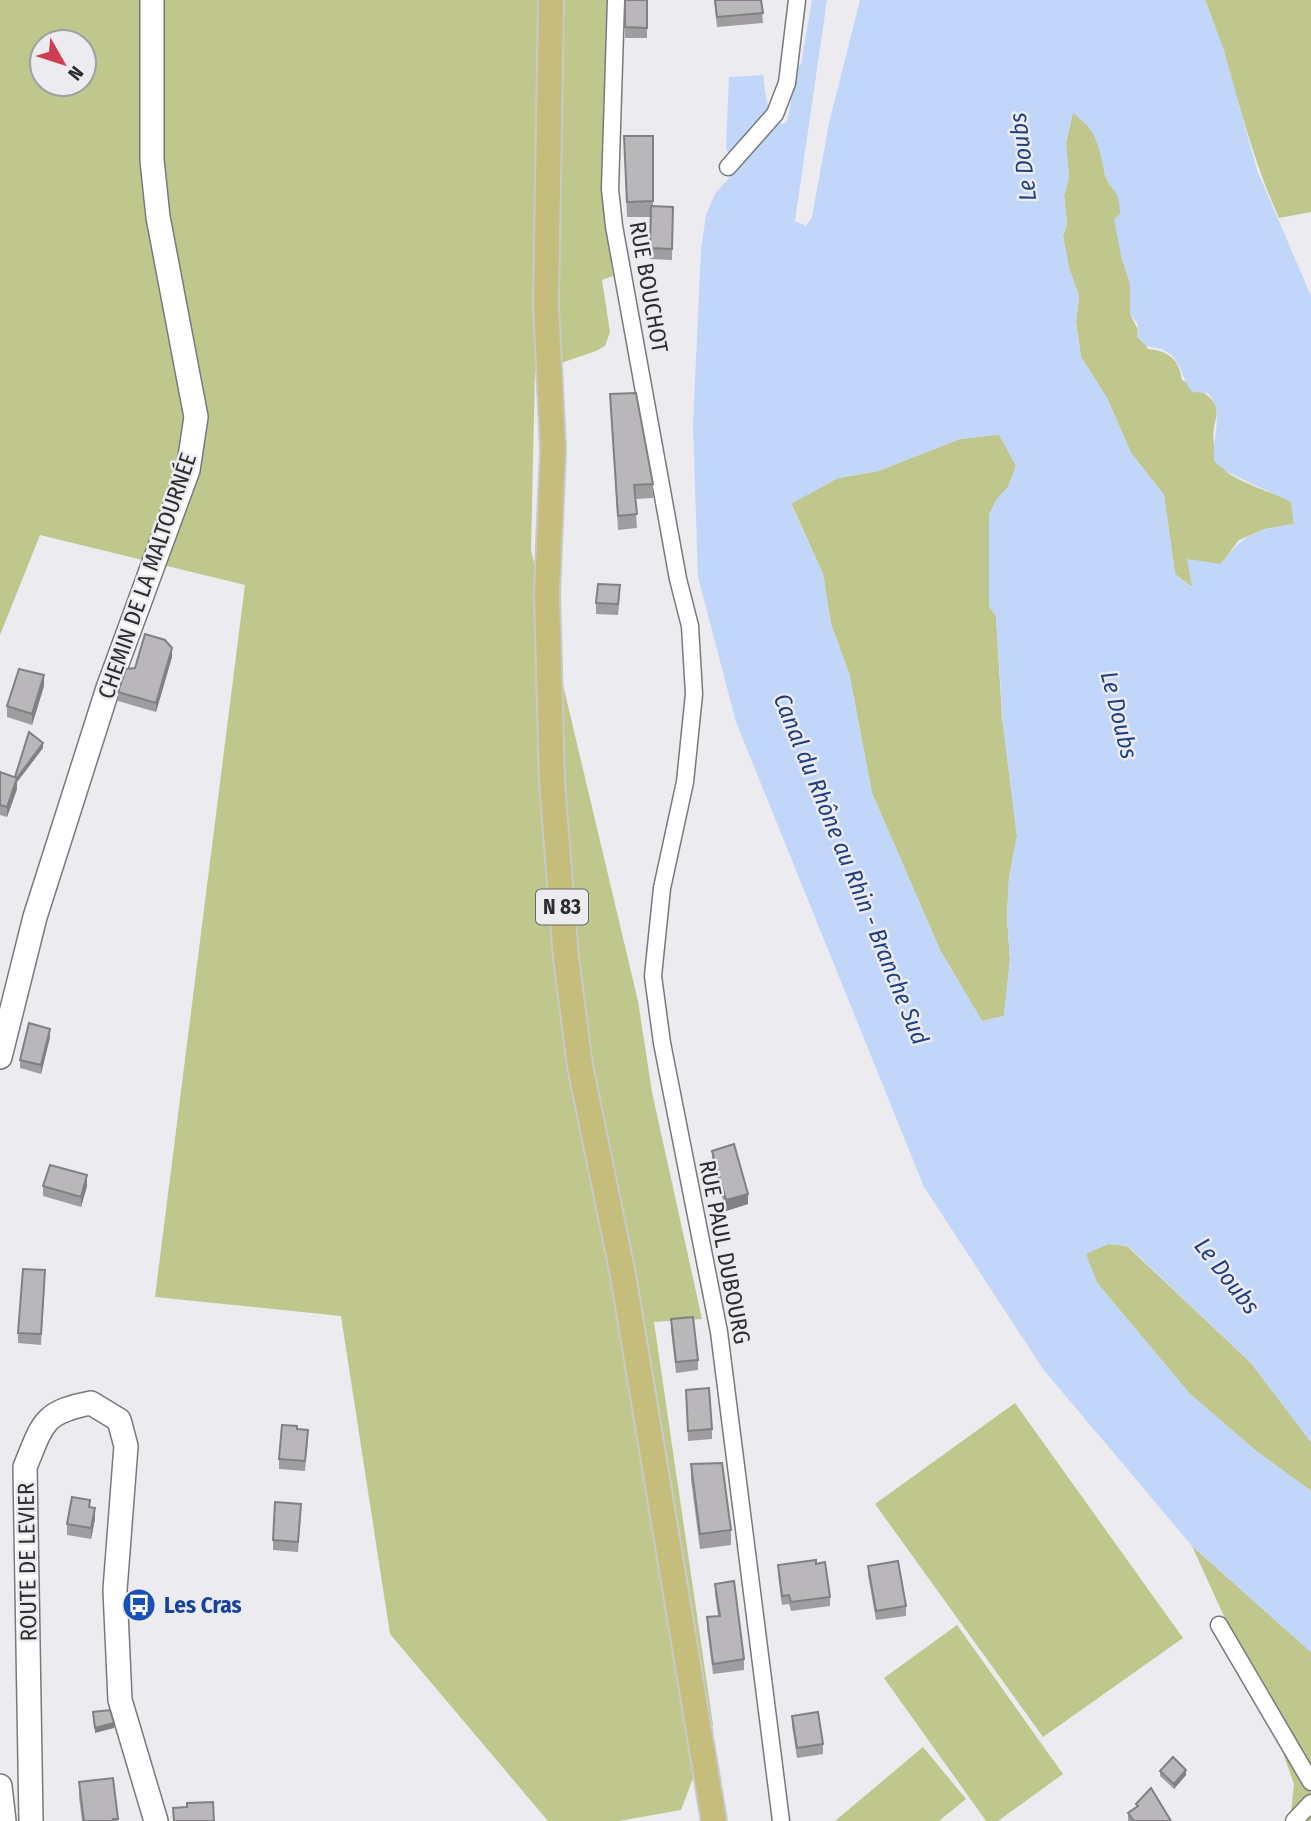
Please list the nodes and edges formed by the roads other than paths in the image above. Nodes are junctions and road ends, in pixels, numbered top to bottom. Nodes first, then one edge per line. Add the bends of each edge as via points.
1 (152, 0) edge
2 (551, 0) edge
3 (616, 0) edge
4 (797, 0) edge
5 (727, 167) dead end
6 (694, 694) joint
7 (0, 1057) edge
8 (1219, 1625) dead end
9 (1311, 1782) edge
10 (0, 1786) edge
11 (1311, 1803) edge
12 (4, 1821) edge
13 (31, 1821) edge
14 (156, 1821) edge
15 (714, 1821) edge
16 (781, 1821) edge
17 (1294, 1821) edge

1 - 7 street, CHEMIN DE LA MALTOURNÉE via 152,160 158,217 196,417 188,470 35,917
2 - 15 main road, N 83 via 546,304 552,449 547,593 552,783 566,958 580,1066 623,1275
3 - 6 street, RUE BOUCHOT via 610,189 614,226 690,626
4 - 5 street via 787,83 775,114
6 - 16 street, RUE PAUL DUBOURG via 685,782 662,888 653,976 719,1332
8 - 9 street
10 - 12 street
11 - 17 street
13 - 14 street, ROUTE DE LEVIER via 25,1466 40,1430 60,1409 92,1403 119,1420 126,1446 115,1590 116,1659 120,1700

